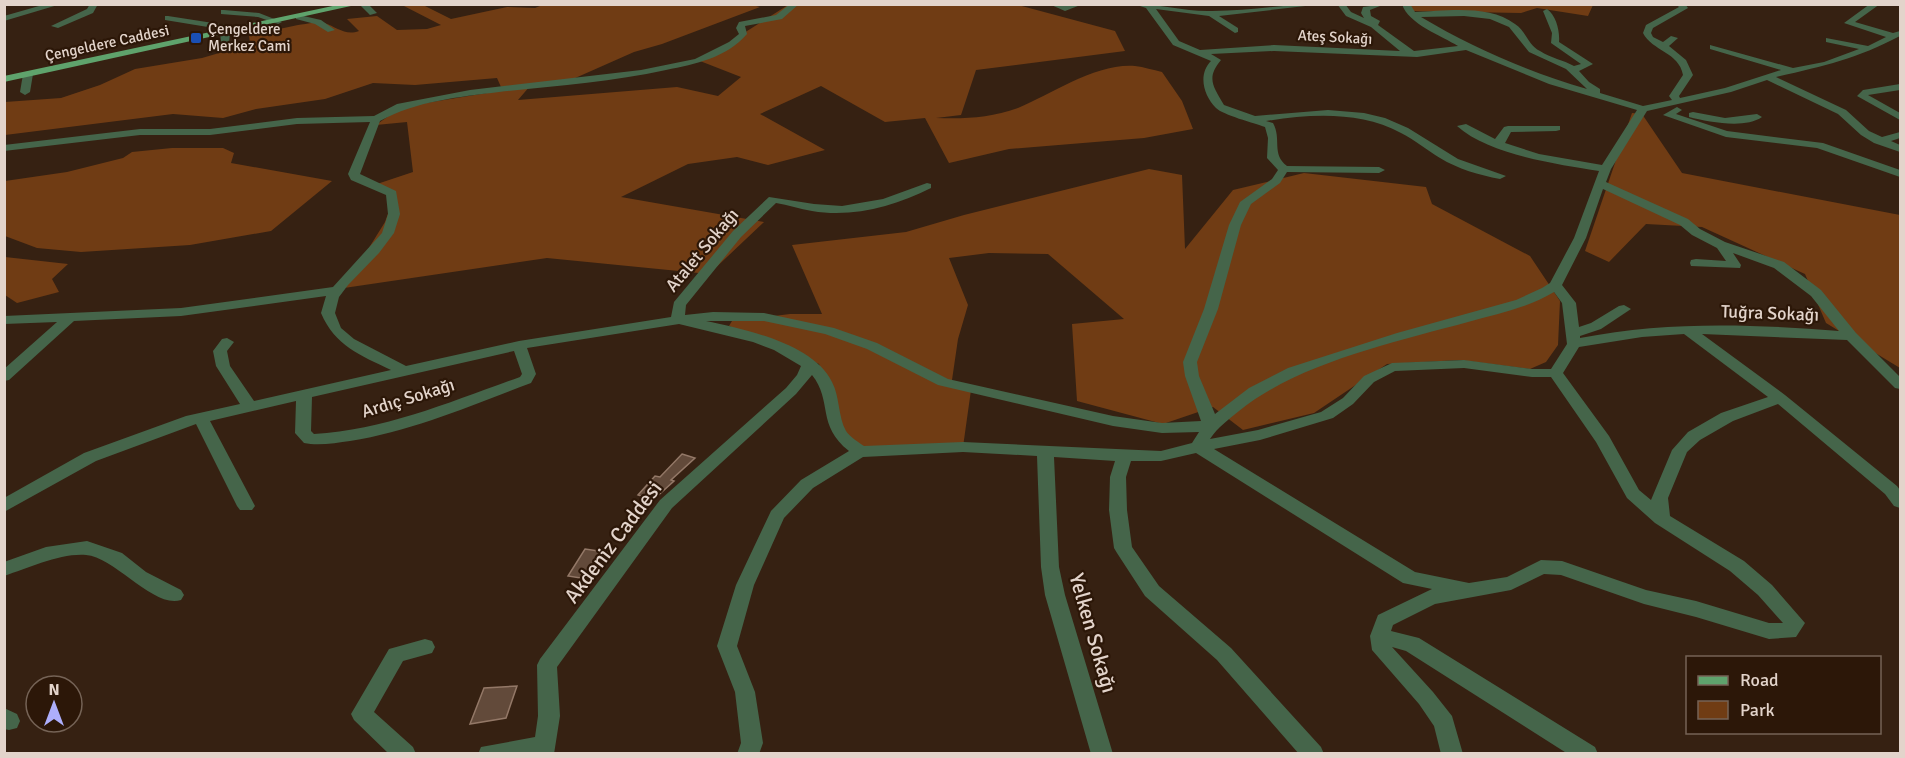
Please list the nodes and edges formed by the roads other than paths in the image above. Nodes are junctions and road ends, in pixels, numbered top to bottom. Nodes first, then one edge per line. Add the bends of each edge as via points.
1 (57, 4) edge
2 (94, 4) edge
3 (356, 4) edge
4 (363, 4) edge
5 (795, 4) edge
6 (1053, 4) edge
7 (1079, 4) edge
8 (1138, 4) edge
9 (1319, 4) edge
10 (1341, 4) edge
11 (1381, 4) edge
12 (1406, 4) edge
13 (1680, 4) edge
14 (1876, 4) edge
15 (1150, 7) junction
16 (1547, 11) dead end
17 (224, 12) dead end
18 (373, 13) dead end
19 (1211, 14) junction
20 (1413, 15) junction
21 (299, 17) junction
22 (168, 18) dead end
23 (4, 19) edge
24 (278, 22) junction
25 (55, 26) dead end
26 (331, 30) dead end
27 (1234, 30) dead end
28 (226, 32) junction
29 (1396, 34) dead end
30 (1897, 35) edge
31 (1674, 38) dead end
32 (1829, 40) dead end
33 (225, 44) dead end
34 (1664, 46) junction
35 (1713, 47) dead end
36 (1467, 48) junction
37 (1869, 49) junction
38 (1201, 52) junction
39 (1414, 54) junction
40 (1573, 70) junction
41 (1793, 71) junction
42 (28, 74) junction
43 (1767, 76) junction
44 (4, 79) edge
45 (1900, 87) edge
46 (24, 92) dead end
47 (1677, 105) junction
48 (1639, 108) junction
49 (1757, 117) dead end
50 (1900, 117) edge
51 (376, 119) junction
52 (1256, 119) junction
53 (1462, 126) dead end
54 (1556, 128) dead end
55 (1900, 135) edge
56 (1878, 141) junction
57 (1499, 145) junction
58 (4, 148) edge
59 (1900, 149) edge
60 (1284, 169) junction
61 (1605, 169) junction
62 (1379, 170) dead end
63 (1900, 174) edge
64 (1500, 176) dead end
65 (1601, 184) junction
66 (927, 186) dead end
67 (1721, 245) junction
68 (1696, 263) dead end
69 (1555, 285) junction
70 (333, 291) junction
71 (1624, 309) dead end
72 (69, 318) junction
73 (4, 320) edge
74 (678, 320) junction
75 (1688, 330) junction
76 (1851, 336) junction
77 (1573, 339) junction
78 (227, 342) dead end
79 (519, 345) junction
80 (1877, 361) junction
81 (809, 365) junction
82 (1900, 370) edge
83 (406, 372) junction
84 (1555, 373) junction
85 (4, 377) edge
86 (1900, 385) edge
87 (304, 394) junction
88 (1779, 398) junction
89 (249, 407) junction
90 (201, 418) junction
91 (1210, 426) junction
92 (1198, 447) junction
93 (1045, 451) junction
94 (860, 452) junction
95 (1125, 456) junction
96 (1900, 502) edge
97 (4, 506) edge
98 (246, 506) dead end
99 (1661, 519) junction
100 (4, 569) edge
101 (1473, 590) junction
102 (174, 595) dead end
103 (1380, 636) junction
104 (425, 648) dead end
105 (544, 749) edge
106 (753, 750) edge
107 (405, 753) edge
108 (489, 753) edge
109 (1102, 753) edge
110 (1313, 753) edge
111 (1452, 753) edge
112 (1587, 753) edge

1 - 23 street
2 - 25 street via 90,11
3 - 21 main road, Çengeldere Caddesi
4 - 18 street
5 - 51 street via 779,17 742,24 743,34 732,44 697,61 641,73 470,93 400,106
6 - 7 street via 1065,9
8 - 15 street
9 - 19 street
10 - 39 street via 1346,13 1371,24
11 - 29 street via 1365,13
12 - 20 street
13 - 34 street via 1684,8 1649,27 1650,39
14 - 30 street via 1848,24
15 - 19 street
15 - 38 street via 1176,43
16 - 40 street via 1556,33 1554,43 1588,64
17 - 24 street via 259,15
19 - 27 street
20 - 36 street
20 - 40 street via 1479,15 1503,21 1515,27 1532,50
21 - 24 main road, Çengeldere Caddesi
21 - 26 street
22 - 28 street via 212,24
24 - 28 main road, Çengeldere Caddesi
28 - 33 street
28 - 42 main road, Çengeldere Caddesi
30 - 37 street
31 - 34 street
32 - 37 street
34 - 47 street via 1687,66 1688,75 1674,96
35 - 41 street
36 - 39 street, Ateş Sokağı
36 - 48 street via 1552,82
37 - 41 street
38 - 39 street, Ateş Sokağı via 1274,48
38 - 52 street via 1217,60 1209,68 1207,84 1220,107
40 - 48 street via 1586,85
41 - 43 street
42 - 44 main road, Çengeldere Caddesi
42 - 46 street
43 - 47 street
43 - 56 street via 1842,112
45 - 50 street via 1862,96
47 - 48 street
47 - 49 street via 1725,122
47 - 63 street via 1668,115 1726,134 1819,146
48 - 61 street
51 - 58 street via 297,122 210,132 140,132
51 - 70 street via 354,174 355,178 392,193 396,217 373,253
52 - 60 street via 1273,131 1269,152 1272,161
52 - 64 street via 1313,115 1380,120 1412,134 1447,157
53 - 57 street
54 - 57 street via 1508,129
55 - 56 street
56 - 59 street
57 - 61 street via 1542,159
60 - 62 street
60 - 91 street via 1276,181 1246,202 1190,362
61 - 65 street
65 - 67 street via 1653,206
65 - 69 street via 1580,238
66 - 74 street, Atalet Sokağı via 899,199 852,207 816,208 768,201 688,292 679,305
67 - 68 street via 1735,265
67 - 76 street via 1766,259 1792,273 1826,303
69 - 77 street via 1569,303
69 - 91 street via 1521,303 1293,371 1254,391
70 - 72 street via 181,312
70 - 83 street via 329,319 335,330
71 - 77 street
72 - 73 street
72 - 85 street
74 - 79 street
74 - 81 street, Atalet Sokağı via 745,335 800,357
74 - 91 street via 726,316 782,320 852,338 965,388 1142,426
75 - 76 street, Tuğra Sokağı via 1770,330
75 - 77 street, Tuğra Sokağı
75 - 88 street, Tuğra Sokağı
76 - 80 street
77 - 84 street
78 - 89 street via 220,351 223,366
79 - 83 street
79 - 87 street, Ardıç Sokağı via 529,374 526,380 403,423 310,439 303,433
80 - 82 street
80 - 86 street
81 - 94 street, Atalet Sokağı via 823,378 839,432
81 - 105 street, Akdeniz Caddesi via 791,391 666,504 547,665 549,716
83 - 87 street
84 - 92 street via 1532,374 1464,364 1392,367 1369,380 1327,415 1260,435
84 - 99 street via 1603,440 1633,495
87 - 89 street
88 - 96 street, Tuğra Sokağı via 1891,490
88 - 99 street via 1727,417 1694,436 1680,450 1659,498
89 - 90 street
90 - 97 street via 90,457
90 - 98 street
91 - 92 street
92 - 95 street via 1161,456
92 - 101 street via 1410,578
93 - 94 street via 963,447
93 - 95 street
93 - 109 street, Yelken Sokağı via 1050,567 1055,595
94 - 106 street via 807,484 777,515 745,585 727,646 746,692
95 - 110 street via 1118,477 1123,548 1152,591 1224,654
99 - 101 street via 1737,566 1766,590 1795,623 1789,631 1769,631 1644,597 1562,568 1541,567 1511,583
100 - 102 street via 46,554 87,548 115,558 139,577
101 - 103 street via 1431,597 1404,609 1385,620
103 - 111 street via 1382,650 1444,723
103 - 112 street via 1412,644
104 - 107 street via 396,655 362,714
105 - 108 street

